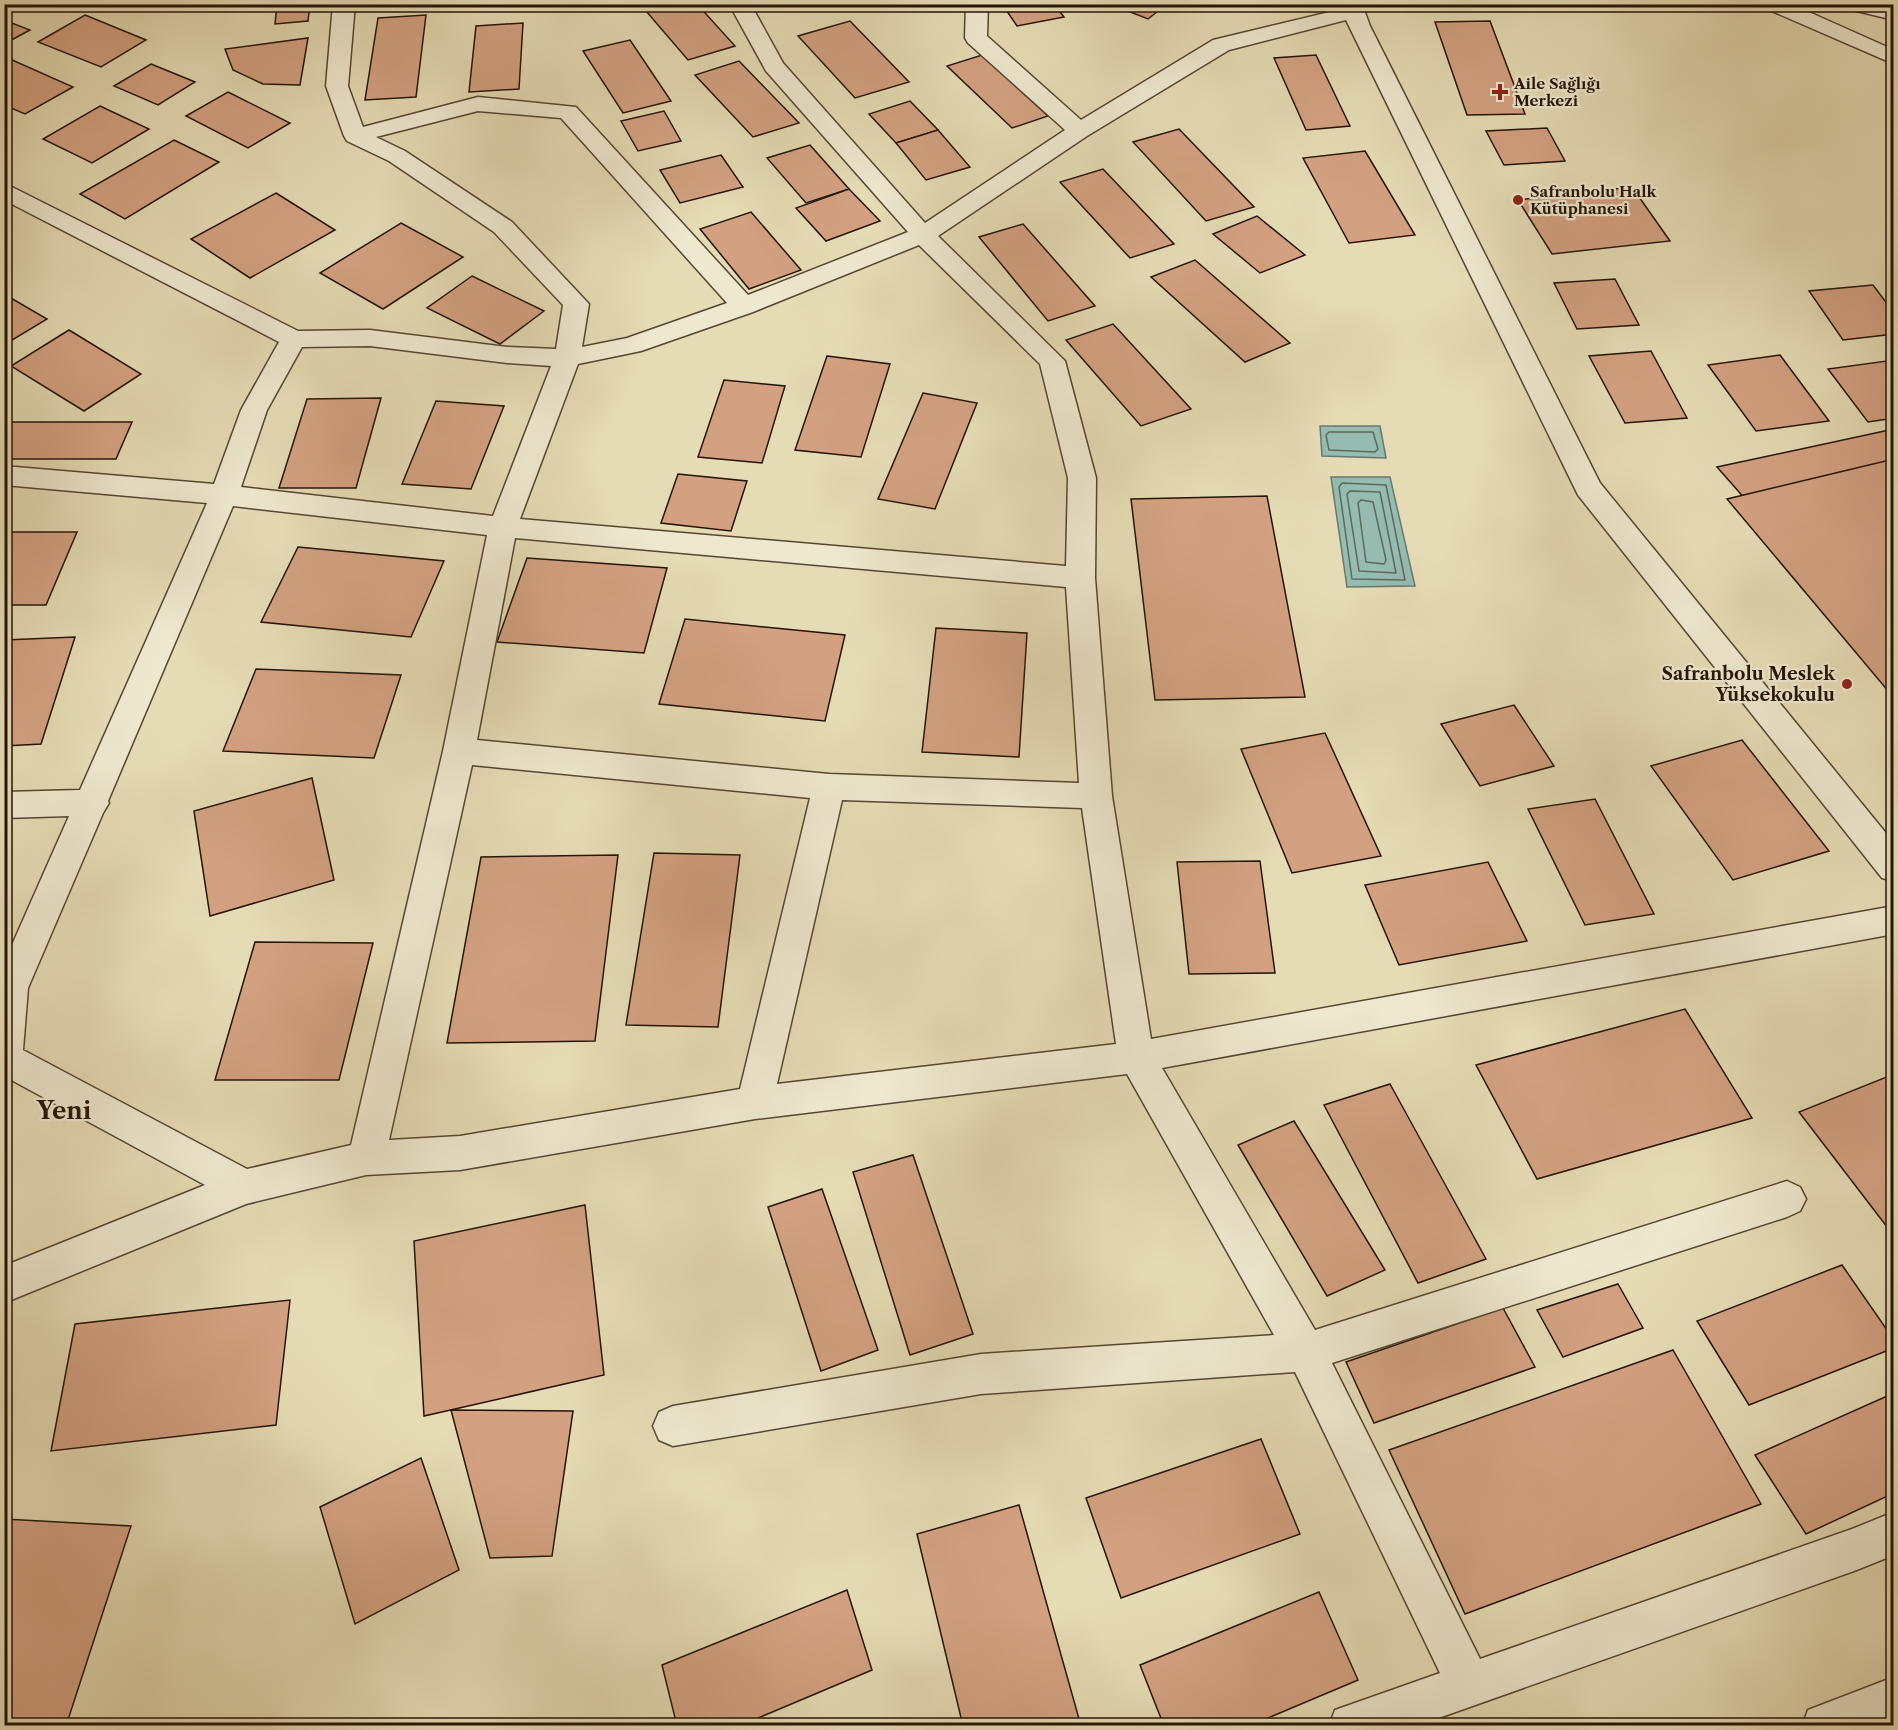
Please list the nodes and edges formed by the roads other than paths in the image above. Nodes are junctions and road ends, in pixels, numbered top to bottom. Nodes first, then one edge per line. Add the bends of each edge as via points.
1 (344, 4) edge
2 (750, 4) edge
3 (977, 4) edge
4 (1772, 4) edge
5 (1851, 4) edge
6 (1353, 8) edge
7 (1893, 14) edge
8 (1893, 58) edge
9 (1079, 131) junction
10 (355, 136) junction
11 (4, 190) edge
12 (923, 235) junction
13 (744, 306) junction
14 (294, 339) junction
15 (567, 358) junction
16 (4, 475) edge
17 (224, 495) junction
18 (503, 527) junction
19 (1080, 578) junction
20 (459, 751) junction
21 (830, 787) junction
22 (1096, 796) junction
23 (93, 802) junction
24 (4, 805) edge
25 (1893, 868) edge
26 (1893, 920) edge
27 (8, 997) edge
28 (4, 1057) edge
29 (1136, 1057) junction
30 (755, 1103) junction
31 (366, 1158) junction
32 (244, 1187) junction
33 (1787, 1199) dead end
34 (4, 1285) edge
35 (1306, 1352) junction
36 (673, 1426) dead end
37 (1893, 1533) edge
38 (1469, 1684) junction
39 (1893, 1699) edge
40 (1351, 1725) edge
41 (1824, 1725) edge

1 - 10 street via 337,86
2 - 12 street via 744,11 774,66
3 - 9 street via 976,39
4 - 8 street
5 - 7 street
6 - 9 street via 1221,45
6 - 25 street via 1588,488
9 - 12 street
10 - 13 street via 478,104 568,112
10 - 15 street via 397,156 503,227 576,304
11 - 14 street
12 - 13 street
12 - 19 street via 1052,361 1082,478
13 - 15 street via 632,345
14 - 15 street via 370,338 507,356
14 - 17 street via 254,410
15 - 18 street
16 - 17 street
17 - 18 street
17 - 23 street
18 - 19 street
18 - 20 street
19 - 22 street
20 - 21 street
20 - 31 street
21 - 22 street
21 - 30 street
22 - 29 street
23 - 24 street
23 - 27 street
26 - 29 street
27 - 28 street
28 - 32 street
29 - 30 street
29 - 35 street
30 - 31 street via 460,1153
31 - 32 street
32 - 34 street
33 - 35 street
35 - 36 street via 981,1374
35 - 38 street
37 - 38 street
38 - 40 street
39 - 41 street

